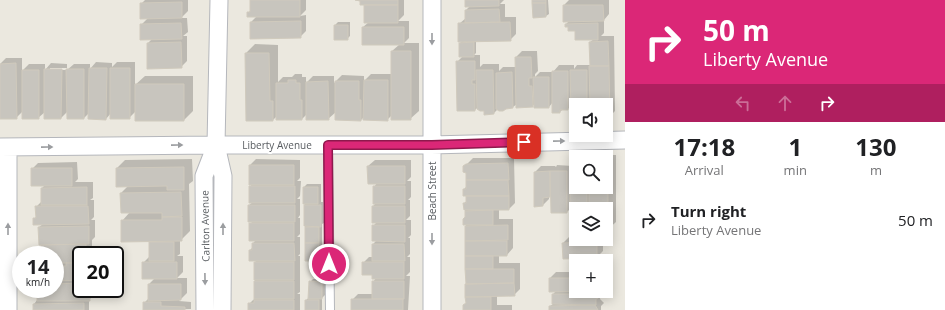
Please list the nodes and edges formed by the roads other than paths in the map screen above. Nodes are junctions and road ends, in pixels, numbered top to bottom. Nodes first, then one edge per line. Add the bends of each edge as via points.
1 (219, 0) edge
2 (432, 0) edge
3 (625, 140) edge
4 (216, 145) junction
5 (328, 145) junction
6 (432, 145) junction
7 (4, 147) edge
8 (205, 309) edge
9 (8, 310) edge
10 (222, 310) edge
11 (330, 310) edge
12 (432, 310) edge

1 - 4 street, Carlton Avenue
2 -> 6 street, Beach Street
6 -> 3 street, Liberty Avenue
4 - 5 street, Liberty Avenue
7 -> 4 street, Liberty Avenue
4 -> 8 street, Carlton Avenue via 204,176
10 -> 4 street, Carlton Avenue via 223,176
5 - 6 street, Liberty Avenue
5 - 11 lane
6 -> 12 street, Beach Street
9 -> 7 street
8 - 10 street

